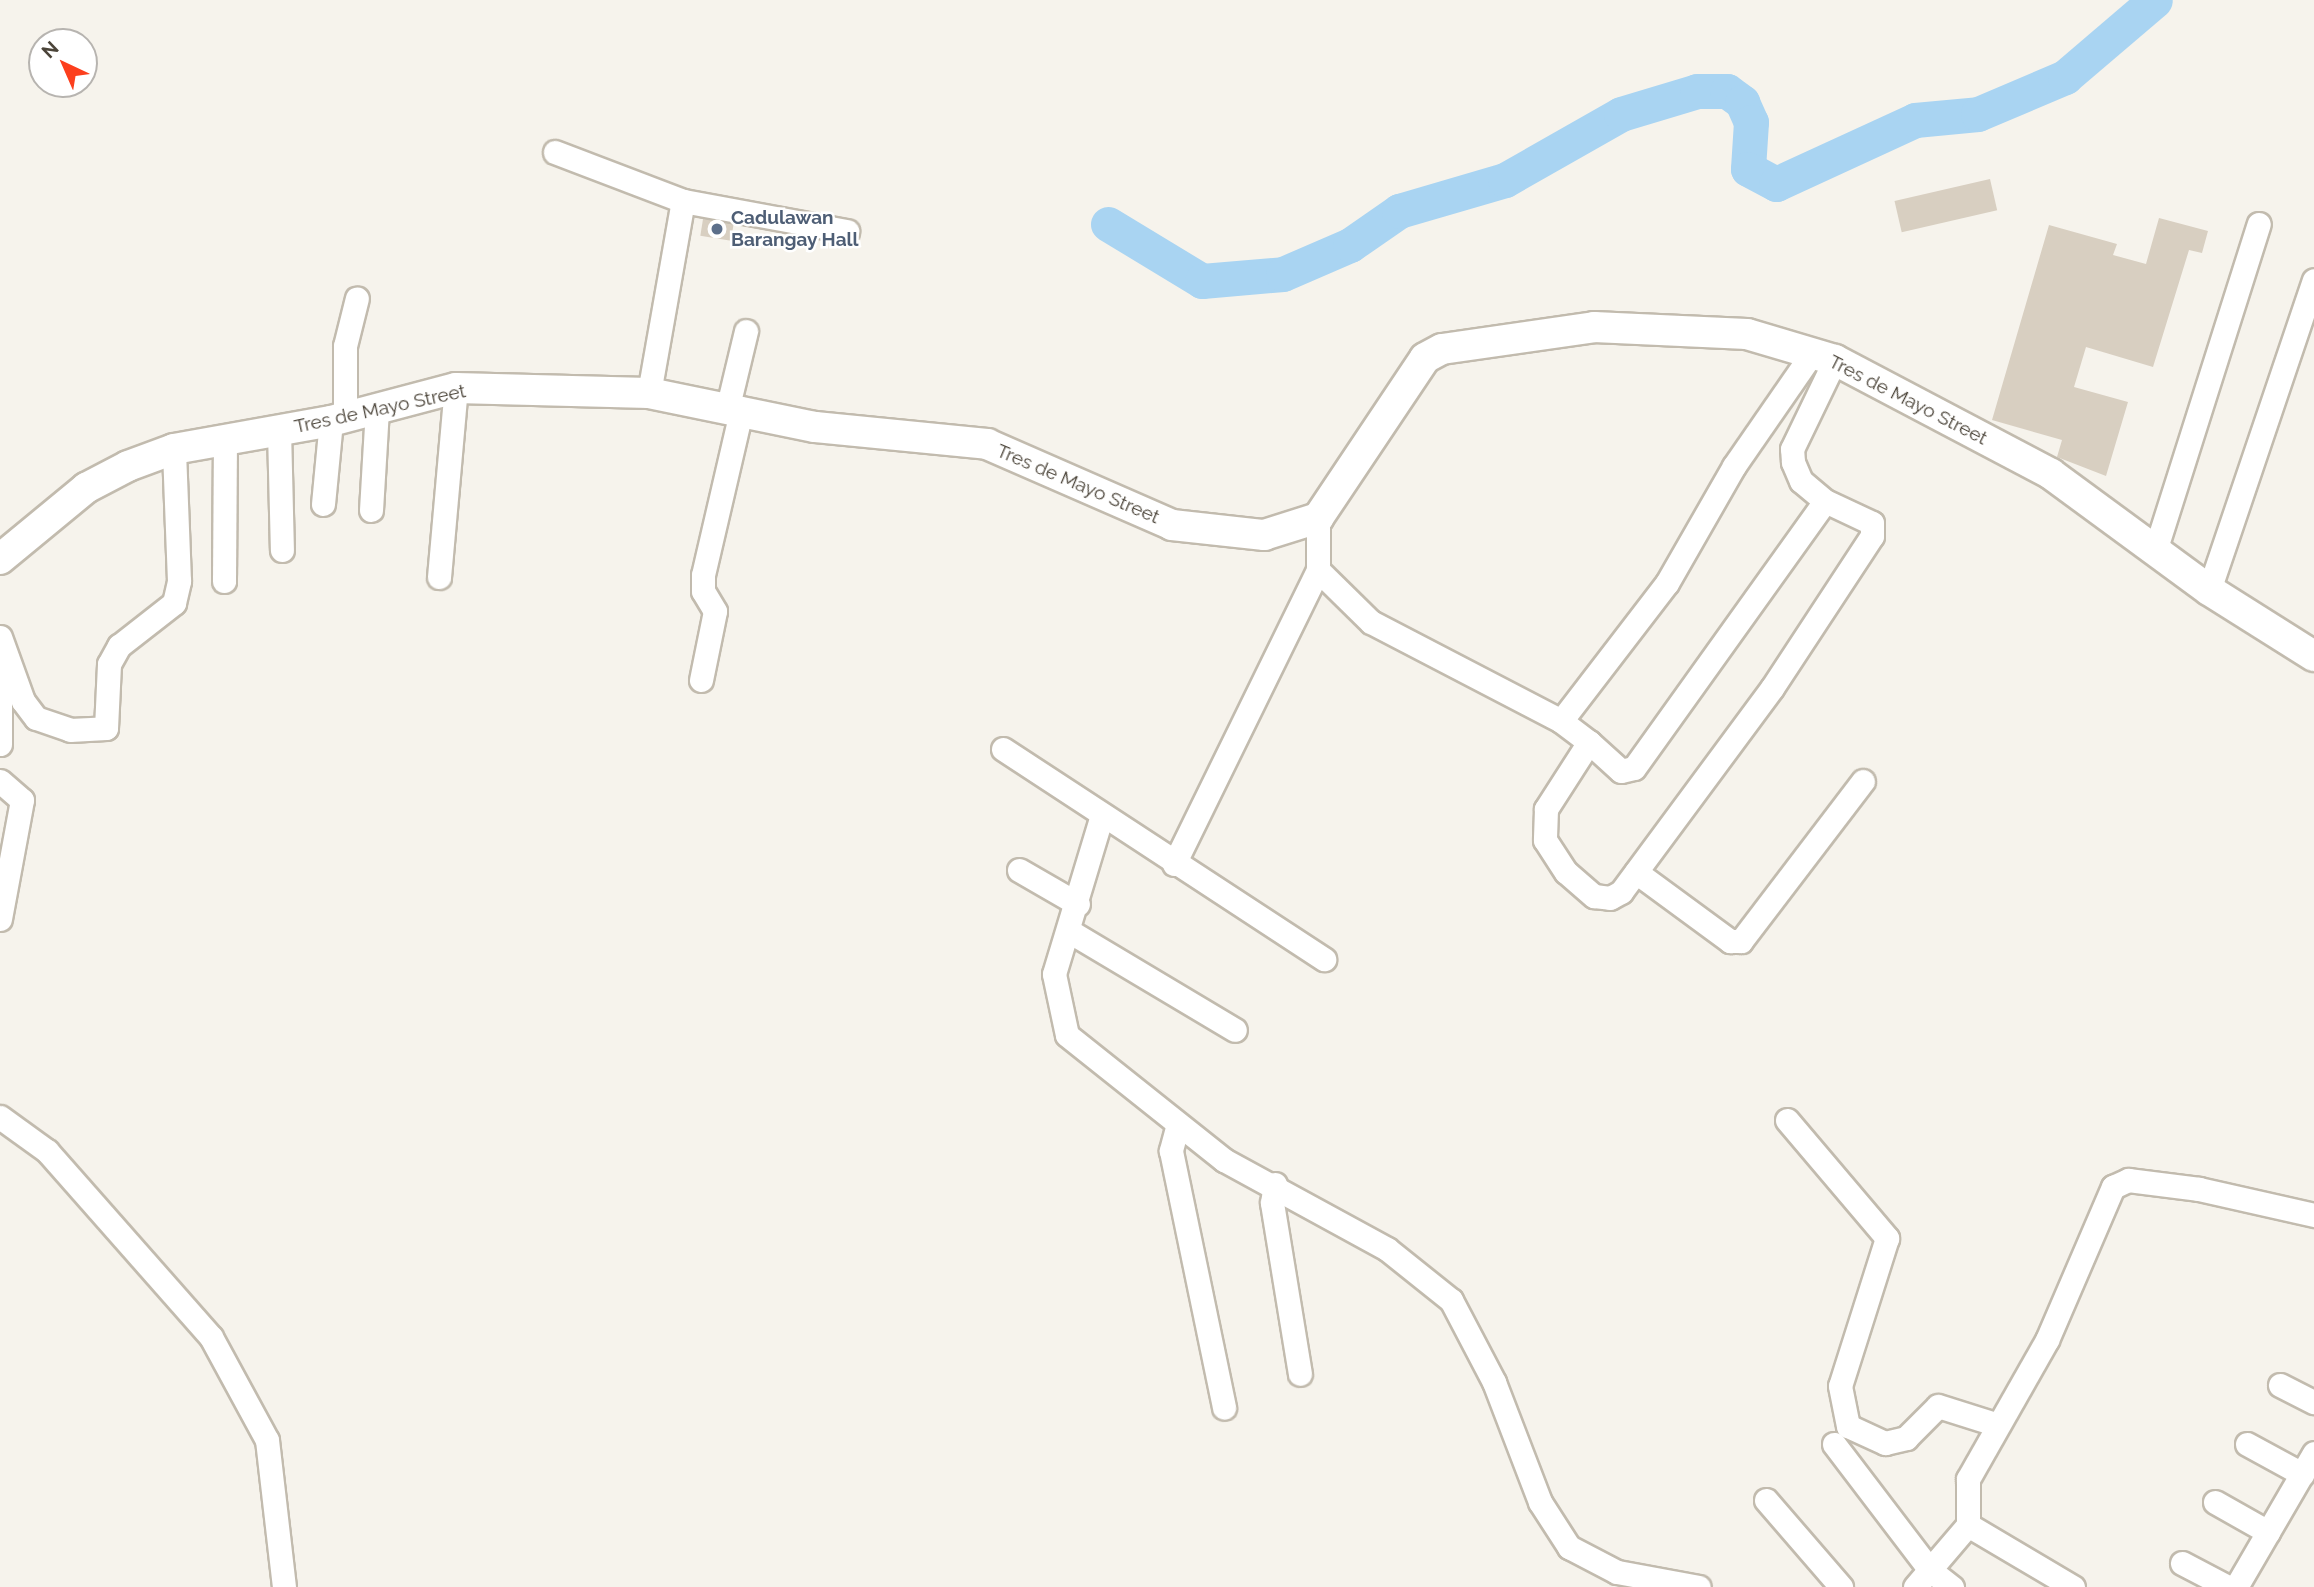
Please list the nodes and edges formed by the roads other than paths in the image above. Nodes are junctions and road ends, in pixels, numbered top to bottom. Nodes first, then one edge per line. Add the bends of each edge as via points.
1 (555, 152) dead end
2 (683, 201) junction
3 (2259, 224) dead end
4 (847, 231) dead end
5 (2314, 280) edge
6 (357, 298) dead end
7 (746, 331) dead end
8 (1824, 356) junction
9 (456, 388) junction
10 (649, 393) junction
11 (735, 407) junction
12 (377, 409) junction
13 (338, 419) junction
14 (279, 430) junction
15 (226, 440) junction
16 (174, 449) junction
17 (1825, 501) junction
18 (323, 504) dead end
19 (371, 510) dead end
20 (1318, 518) junction
21 (282, 550) dead end
22 (2155, 551) junction
23 (0, 559) edge
24 (1318, 570) junction
25 (439, 577) dead end
26 (224, 581) dead end
27 (2210, 590) junction
28 (0, 637) edge
29 (2314, 656) edge
30 (0, 665) edge
31 (701, 680) dead end
32 (1562, 721) junction
33 (1589, 742) junction
34 (0, 744) edge
35 (1003, 749) dead end
36 (0, 781) edge
37 (1863, 781) dead end
38 (1102, 815) junction
39 (1174, 864) junction
40 (1019, 870) dead end
41 (1636, 872) junction
42 (1078, 904) junction
43 (0, 919) edge
44 (1069, 931) junction
45 (1324, 959) dead end
46 (1235, 1030) dead end
47 (0, 1117) edge
48 (1787, 1120) dead end
49 (1178, 1124) junction
50 (1275, 1184) junction
51 (2314, 1215) edge
52 (1300, 1374) dead end
53 (2280, 1385) dead end
54 (2314, 1402) edge
55 (1224, 1408) dead end
56 (1995, 1424) junction
57 (1834, 1444) dead end
58 (2247, 1444) dead end
59 (2314, 1453) edge
60 (2302, 1474) junction
61 (1766, 1500) dead end
62 (2215, 1502) dead end
63 (1968, 1525) junction
64 (2268, 1532) junction
65 (2182, 1563) dead end
66 (1922, 1579) edge
67 (284, 1587) edge
68 (1699, 1587) edge
69 (1841, 1587) edge
70 (1952, 1587) edge
71 (2073, 1587) edge
72 (2228, 1587) edge
73 (2236, 1587) edge

1 - 2 street
2 - 4 street
2 - 10 street
3 - 22 street
5 - 27 street
6 - 13 street via 345,346
7 - 11 street
8 - 17 street via 1792,449 1801,481
8 - 20 street, Tres de Mayo Street via 1746,334 1594,327 1442,349 1414,372
8 - 22 street, Tres de Mayo Street via 2050,474
8 - 32 street via 1734,466 1667,583
9 - 10 street, Tres de Mayo Street
9 - 12 street, Tres de Mayo Street
9 - 25 street
10 - 11 street, Tres de Mayo Street
11 - 20 street, Tres de Mayo Street via 815,427 987,444 1172,525 1264,535
11 - 31 street via 703,575 703,591 715,611
12 - 13 street, Tres de Mayo Street
12 - 19 street
13 - 14 street, Tres de Mayo Street
13 - 18 street
14 - 15 street, Tres de Mayo Street
14 - 21 street
15 - 16 street, Tres de Mayo Street
15 - 26 street
16 - 23 street, Tres de Mayo Street via 86,488
16 - 28 street via 179,581 174,603 119,646 110,664 106,728 70,730 36,718 23,701
17 - 33 street via 1634,768 1621,771
17 - 41 street via 1872,523 1872,536 1772,688
20 - 24 street
22 - 27 street, Tres de Mayo Street
24 - 32 street via 1371,622
24 - 39 street
27 - 29 street, Tres de Mayo Street
30 - 34 street
32 - 33 street
33 - 41 street via 1546,809 1545,840 1566,872 1594,896 1621,892
35 - 38 street
36 - 43 street via 22,800
37 - 41 street via 1741,941 1730,941
38 - 39 street
38 - 42 street
39 - 45 street
40 - 42 street
42 - 44 street
44 - 46 street
44 - 49 street via 1054,974 1067,1035
47 - 67 street via 47,1151 211,1337 267,1440
48 - 56 street via 1887,1238 1840,1386 1848,1426 1885,1443 1906,1438 1938,1406
49 - 50 street via 1224,1160
49 - 55 street via 1171,1151
50 - 52 street via 1272,1203
50 - 68 street via 1387,1249 1451,1300 1494,1382 1545,1511 1569,1547 1618,1572
51 - 56 street via 2199,1189 2128,1180 2113,1187 2047,1340
53 - 54 street
56 - 63 street via 1968,1479
57 - 66 street
58 - 60 street
59 - 60 street
60 - 64 street
61 - 69 street
62 - 64 street
63 - 66 street
63 - 71 street
64 - 73 street
65 - 72 street
66 - 70 street

